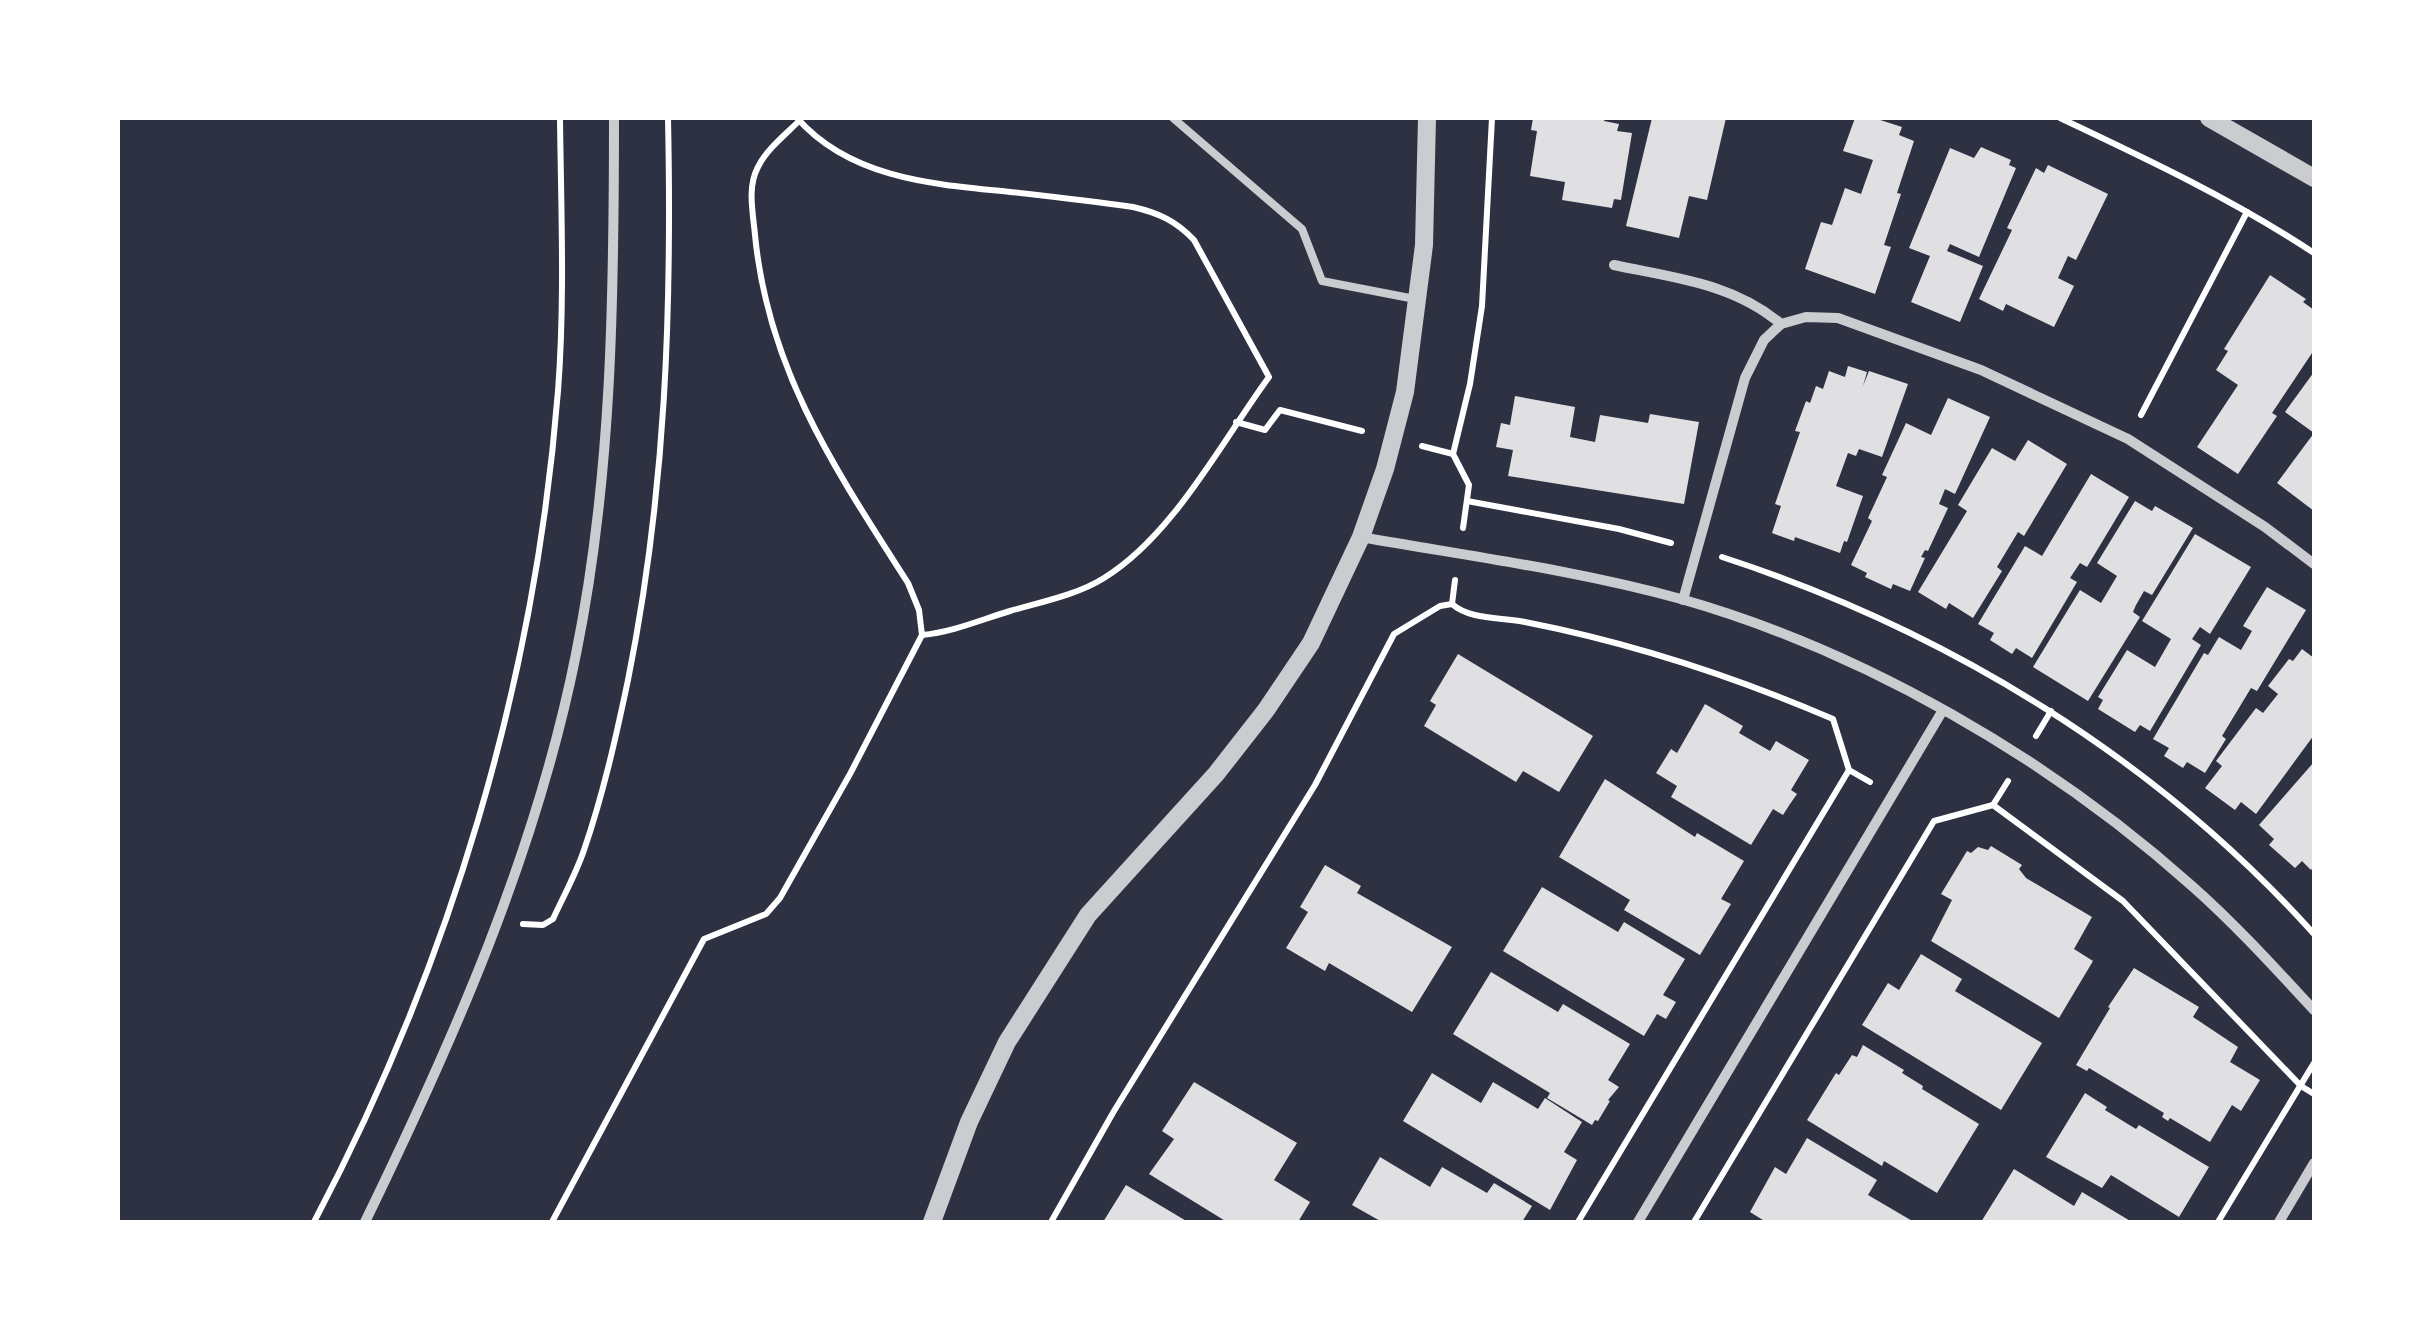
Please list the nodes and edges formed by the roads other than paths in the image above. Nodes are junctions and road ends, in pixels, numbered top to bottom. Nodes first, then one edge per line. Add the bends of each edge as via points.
1 (614, 118) edge
2 (1174, 118) edge
3 (1427, 118) edge
4 (2210, 118) edge
5 (2314, 178) edge
6 (1614, 265) dead end
7 (1417, 299) junction
8 (1781, 324) junction
9 (1362, 537) junction
10 (2314, 564) edge
11 (1682, 600) junction
12 (1943, 710) junction
13 (2314, 1010) edge
14 (2314, 1163) edge
15 (365, 1222) edge
16 (932, 1222) edge
17 (1638, 1222) edge
18 (2279, 1222) edge

1 - 15 street via 614,279 603,469 576,655 500,915 466,1005
2 - 7 lane via 1302,229 1322,281
3 - 7 street
4 - 5 street
6 - 8 street via 1732,292
7 - 9 street via 1406,392
8 - 10 street via 1838,318 1980,370 2128,439
8 - 11 street via 1744,378
9 - 11 street
9 - 16 street via 1311,643 1266,710 1088,915 1007,1042
11 - 12 street via 1814,647
12 - 13 street via 2142,844
12 - 17 street
14 - 18 street

